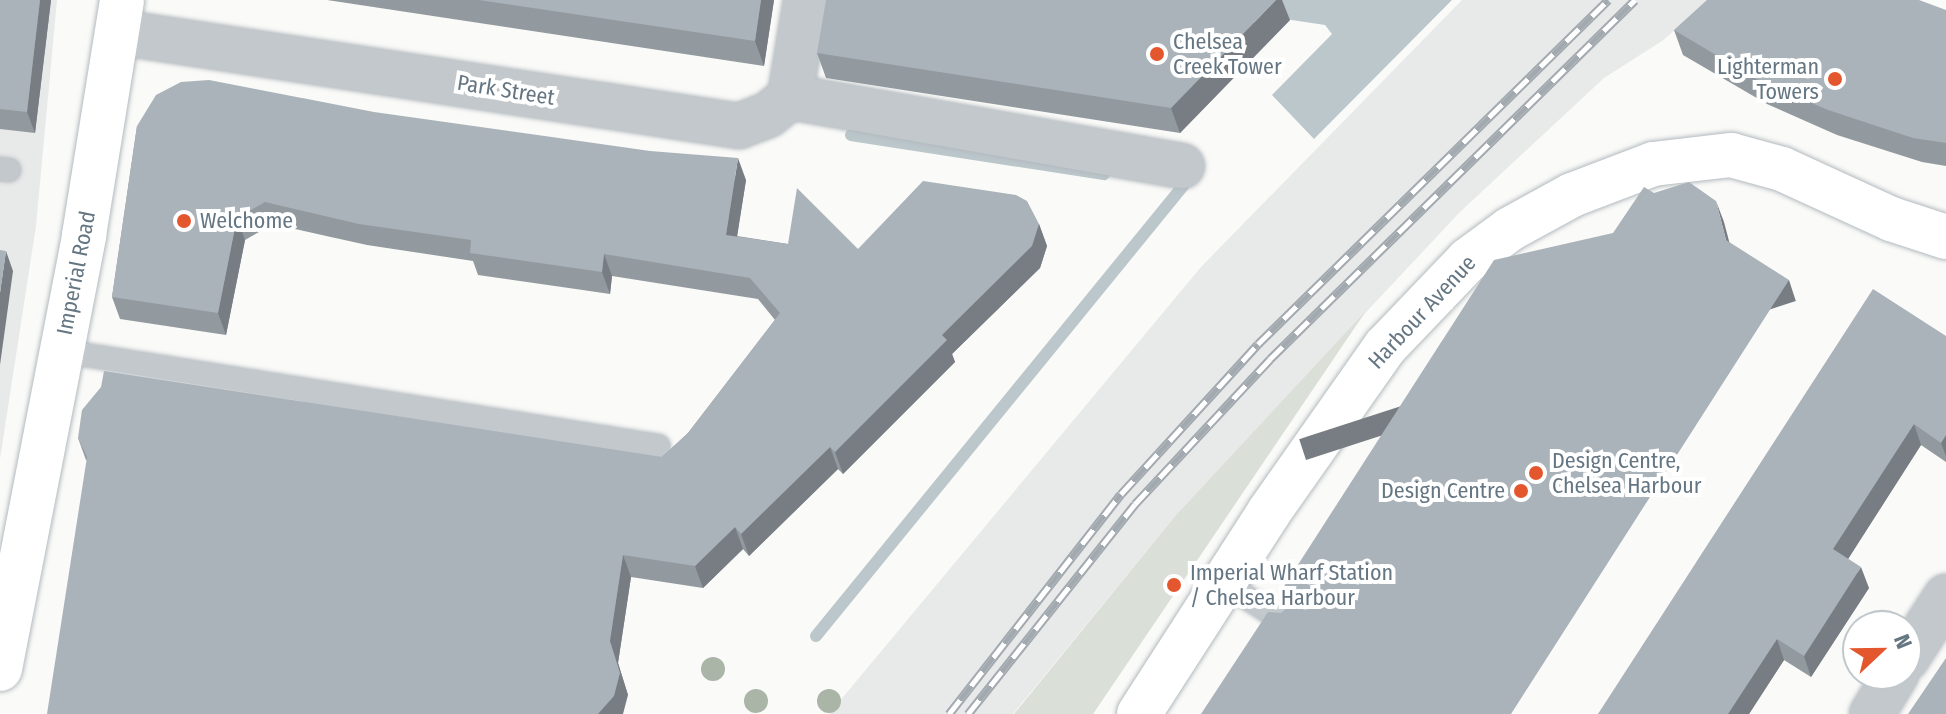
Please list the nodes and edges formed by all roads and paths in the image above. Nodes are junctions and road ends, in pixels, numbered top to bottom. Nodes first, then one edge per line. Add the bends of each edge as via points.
1 (806, 0) edge
2 (119, 16) edge
3 (790, 97) junction
4 (1182, 166) dead end
5 (1946, 237) edge
6 (61, 351) junction
7 (658, 446) dead end
8 (21, 544) junction
9 (1223, 582) junction
10 (0, 587) edge
11 (1946, 597) edge
12 (1283, 621) edge
13 (1922, 634) edge
14 (0, 669) edge
15 (1886, 690) edge
16 (1139, 714) edge
17 (1872, 714) edge

1 - 3 street
2 - 3 street, Park Street via 739,126 768,115
2 - 6 street, Imperial Road
3 - 4 street
5 - 9 street, Harbour Avenue via 1891,219 1782,169 1731,155 1653,164 1572,195 1468,260 1385,347
6 - 7 lane
6 - 8 street, Imperial Road
8 - 10 street, Imperial Road
8 - 14 street, Imperial Road
9 - 12 lane
9 - 16 street, Harbour Avenue
11 - 13 street
15 - 17 street

